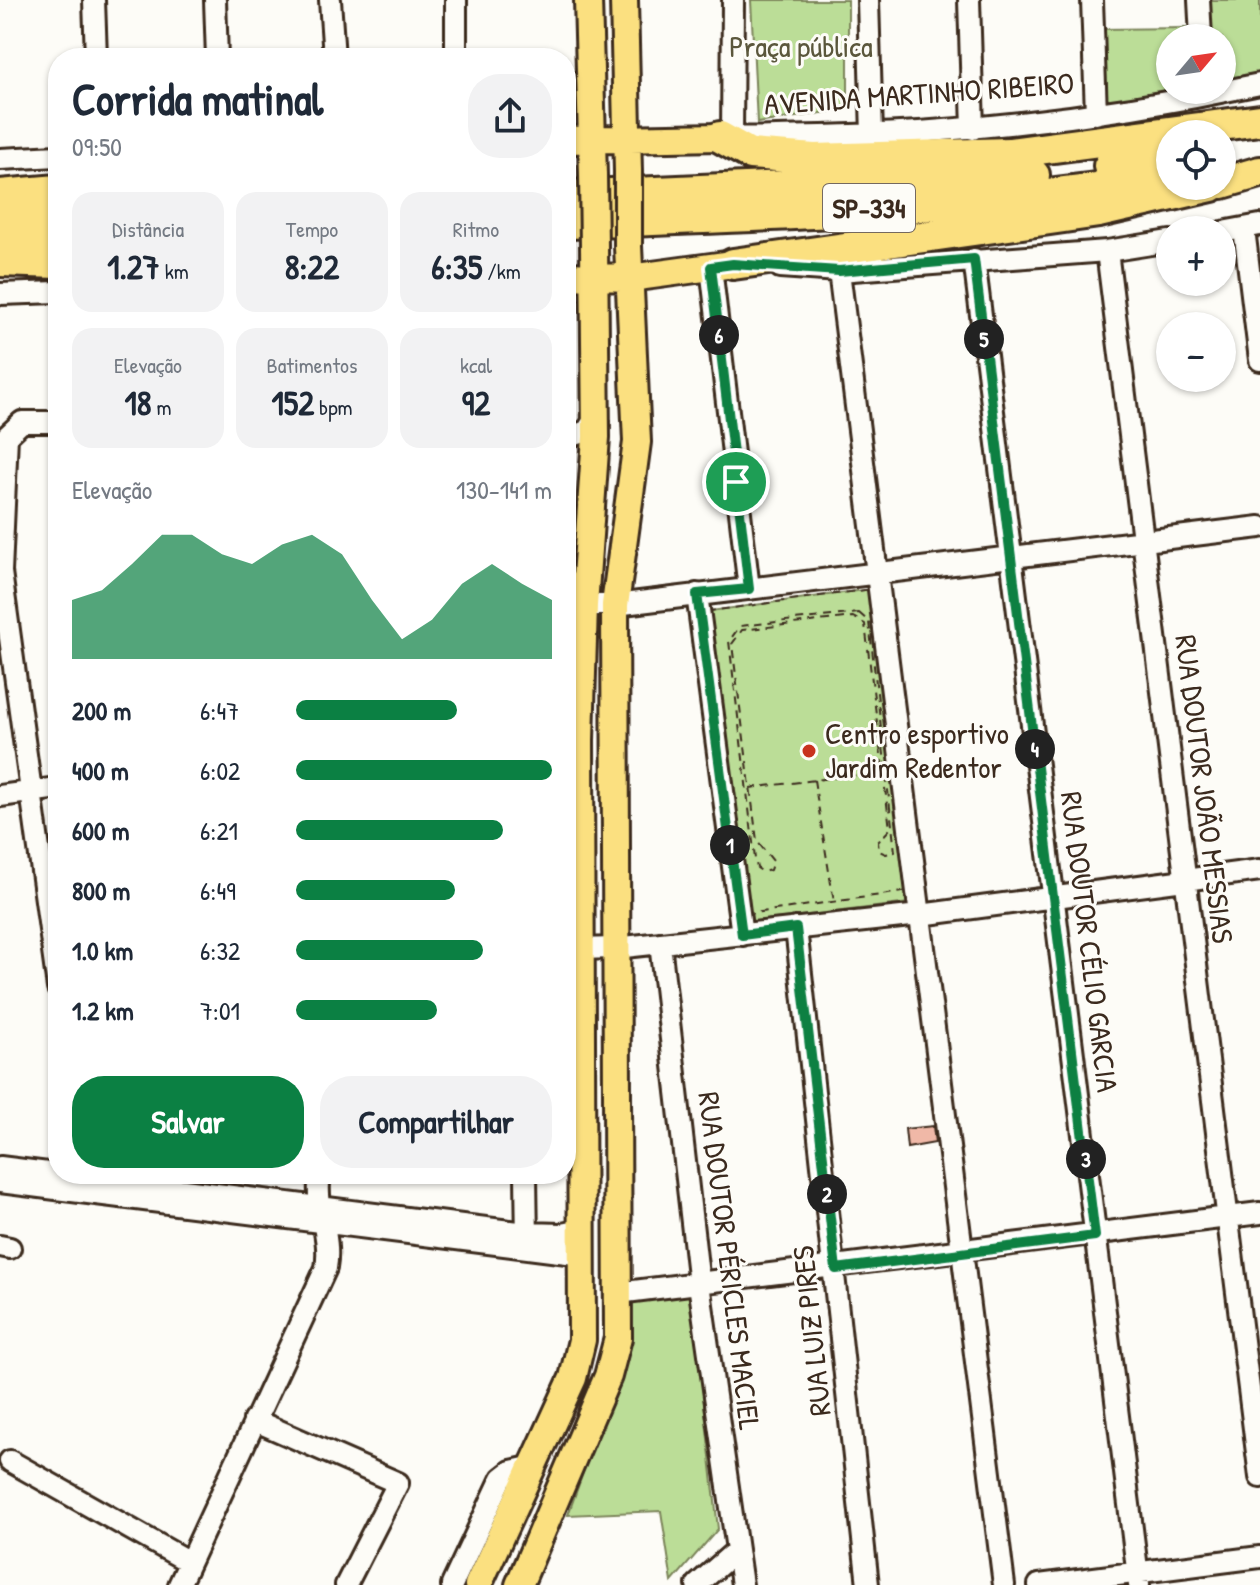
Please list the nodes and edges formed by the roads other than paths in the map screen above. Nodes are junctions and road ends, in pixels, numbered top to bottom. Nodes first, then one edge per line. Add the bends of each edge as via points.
1 (94, 0) edge
2 (215, 0) edge
3 (330, 0) edge
4 (456, 0) edge
5 (588, 0) edge
6 (624, 0) edge
7 (733, 0) edge
8 (868, 0) edge
9 (969, 0) edge
10 (1092, 0) edge
11 (1199, 0) edge
12 (1200, 24) edge
13 (96, 48) edge
14 (217, 48) edge
15 (333, 48) edge
16 (456, 48) edge
17 (1260, 84) edge
18 (1236, 88) edge
19 (1156, 102) edge
20 (1096, 114) junction
21 (1260, 120) edge
22 (973, 129) junction
23 (872, 135) junction
24 (1260, 135) edge
25 (628, 136) junction
26 (726, 137) junction
27 (579, 140) edge
28 (1236, 141) edge
29 (48, 157) edge
30 (1156, 157) edge
31 (0, 159) edge
32 (1260, 159) edge
33 (1236, 164) edge
34 (1260, 172) edge
35 (1156, 179) edge
36 (1236, 179) edge
37 (48, 191) edge
38 (0, 195) edge
39 (576, 196) edge
40 (1156, 199) edge
41 (48, 212) edge
42 (0, 214) edge
43 (576, 223) edge
44 (1252, 227) edge
45 (48, 241) edge
46 (0, 243) edge
47 (1156, 243) edge
48 (1107, 251) junction
49 (974, 259) junction
50 (0, 261) edge
51 (48, 263) edge
52 (722, 266) junction
53 (839, 271) junction
54 (576, 277) edge
55 (595, 278) junction
56 (630, 278) junction
57 (48, 292) edge
58 (0, 294) edge
59 (1260, 360) edge
60 (596, 417) junction
61 (48, 422) edge
62 (576, 435) edge
63 (1260, 527) edge
64 (1143, 542) junction
65 (1011, 559) junction
66 (877, 574) junction
67 (749, 589) junction
68 (697, 594) junction
69 (584, 605) junction
70 (615, 605) junction
71 (576, 697) edge
72 (48, 789) edge
73 (31, 792) junction
74 (0, 796) edge
75 (576, 840) edge
76 (1260, 870) edge
77 (1185, 880) junction
78 (1053, 896) junction
79 (48, 915) edge
80 (920, 915) junction
81 (796, 928) junction
82 (742, 935) junction
83 (660, 943) junction
84 (615, 948) junction
85 (579, 949) junction
86 (0, 1167) edge
87 (48, 1175) edge
88 (0, 1182) edge
89 (48, 1182) edge
90 (97, 1184) edge
91 (320, 1184) edge
92 (526, 1184) edge
93 (218, 1191) edge
94 (1260, 1213) edge
95 (322, 1214) junction
96 (1228, 1217) junction
97 (1095, 1236) junction
98 (527, 1240) junction
99 (582, 1242) junction
100 (618, 1246) junction
101 (962, 1252) junction
102 (836, 1269) junction
103 (699, 1284) junction
104 (618, 1293) junction
105 (584, 1303) junction
106 (254, 1420) junction
107 (10, 1461) dead end
108 (534, 1466) junction
109 (1260, 1477) edge
110 (737, 1550) junction
111 (1260, 1557) edge
112 (189, 1562) junction
113 (1138, 1578) edge
114 (179, 1585) edge
115 (346, 1585) edge
116 (452, 1585) edge
117 (478, 1585) edge
118 (519, 1585) edge
119 (697, 1585) edge
120 (742, 1585) edge
121 (868, 1585) edge
122 (1004, 1585) edge
123 (1039, 1585) edge

1 - 13 street
2 - 14 street
3 - 15 street
4 - 16 street
5 - 27 main road
6 - 25 main road
7 - 26 street
8 - 23 street
9 - 22 street
10 - 20 street
11 - 12 street
17 - 18 street, AVENIDA MARTINHO RIBEIRO
19 - 20 street, AVENIDA MARTINHO RIBEIRO
20 - 22 street, AVENIDA MARTINHO RIBEIRO
21 - 26 highway via 1009,153 815,159 750,154
22 - 23 street, AVENIDA MARTINHO RIBEIRO
23 - 26 street, AVENIDA MARTINHO RIBEIRO
24 - 28 highway
25 - 26 main road, AVENIDA MARTINHO RIBEIRO
25 - 27 main road, AVENIDA MARTINHO RIBEIRO
25 - 56 main road, bridge
27 - 55 main road, bridge via 593,176
29 - 31 street
30 - 39 highway, SP-334 via 1024,176
32 - 33 highway
34 - 36 highway
35 - 43 highway, SP-334 via 957,203
37 - 38 highway
40 - 52 highway via 1099,212
41 - 42 highway
44 - 59 street
45 - 46 highway
47 - 48 street
48 - 49 street
48 - 64 street, RUA DOUTOR JOÃO MESSIAS
49 - 53 street
49 - 65 street, RUA DOUTOR CÉLIO GARCIA
50 - 51 highway
52 - 53 street
52 - 56 main road
52 - 67 street
53 - 66 street
54 - 55 main road
55 - 56 main road
55 - 60 main road
56 - 70 main road via 637,442
57 - 58 street
60 - 62 street via 587,431
60 - 69 main road
61 - 73 street via 13,427 4,448 1,572
63 - 64 street
64 - 65 street
64 - 77 street, RUA DOUTOR JOÃO MESSIAS
65 - 66 street
65 - 78 street, RUA DOUTOR CÉLIO GARCIA
66 - 67 street
66 - 80 street
67 - 68 street
68 - 70 street
68 - 82 street
69 - 70 street
69 - 71 main road
70 - 84 main road
72 - 73 street
73 - 74 street
73 - 79 street
75 - 85 main road
76 - 77 street
77 - 78 street
77 - 96 street, RUA DOUTOR JOÃO MESSIAS
78 - 80 street
78 - 97 street, RUA DOUTOR CÉLIO GARCIA
80 - 81 street
80 - 101 street
81 - 82 street
81 - 102 street, RUA LUIZ PIRES
82 - 83 street
83 - 84 street
83 - 103 street, RUA DOUTOR PÉRICLES MACIEL
84 - 85 street
84 - 100 main road
85 - 99 main road
86 - 87 street
88 - 89 street
90 - 93 street via 137,1191
91 - 95 street
92 - 98 street
93 - 95 street
94 - 96 street
95 - 98 street
95 - 106 street via 328,1240 326,1268
96 - 97 street
96 - 109 street, RUA DOUTOR JOÃO MESSIAS
97 - 101 street
97 - 113 street, RUA DOUTOR CÉLIO GARCIA
98 - 99 street
99 - 100 main road via 600,1256
99 - 105 main road
100 - 104 main road
101 - 102 street
101 - 122 street
102 - 103 street
102 - 121 street, RUA LUIZ PIRES
103 - 104 street
103 - 110 street, RUA DOUTOR PÉRICLES MACIEL
104 - 105 main road
104 - 118 main road via 614,1358
105 - 108 main road via 579,1359
106 - 112 street
106 - 115 street via 398,1483
107 - 112 street
108 - 116 street via 502,1478
108 - 117 main road
110 - 119 street
110 - 120 street, RUA DOUTOR PÉRICLES MACIEL
111 - 113 street
112 - 114 street
113 - 123 street

